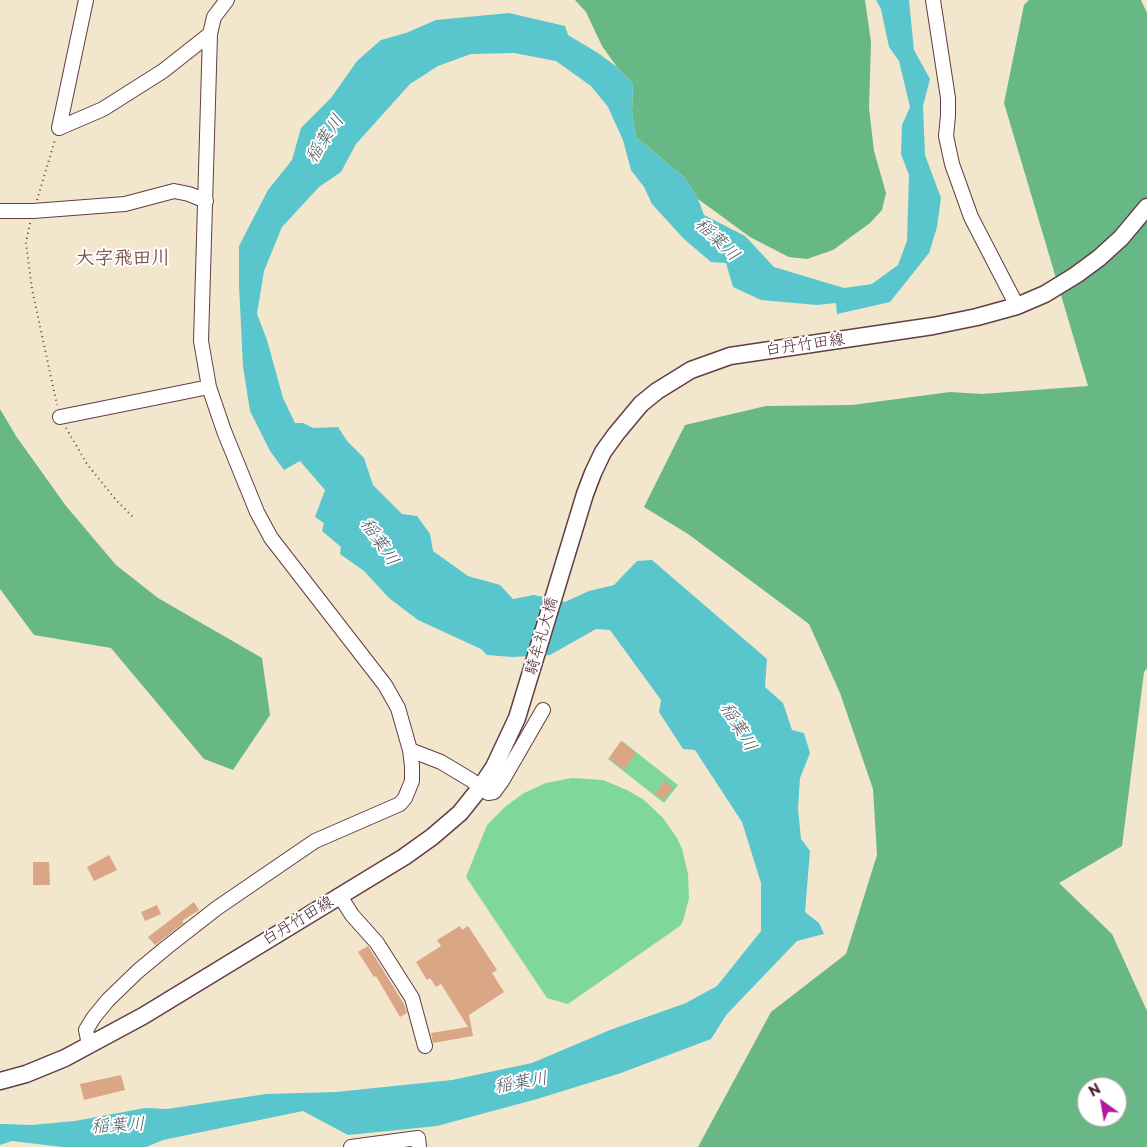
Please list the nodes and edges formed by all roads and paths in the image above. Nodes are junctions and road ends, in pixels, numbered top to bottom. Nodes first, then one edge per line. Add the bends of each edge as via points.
1 (86, 0) edge
2 (227, 0) edge
3 (934, 0) edge
4 (210, 34) junction
5 (59, 128) junction
6 (206, 201) junction
7 (1147, 207) edge
8 (0, 211) edge
9 (33, 211) junction
10 (1017, 306) junction
11 (209, 387) junction
12 (60, 417) junction
13 (133, 517) dead end
14 (556, 586) joint
15 (527, 686) joint
16 (543, 710) dead end
17 (410, 750) junction
18 (480, 788) junction
19 (340, 896) junction
20 (89, 1045) junction
21 (425, 1046) dead end
22 (0, 1081) edge
23 (351, 1147) edge
24 (420, 1147) edge

1 - 5 street
2 - 4 street via 214,17
3 - 10 street via 948,98 946,136 952,164 971,217
4 - 5 street via 162,71 103,109
4 - 6 street
5 - 9 path
6 - 9 street via 174,191 126,204
6 - 11 street via 201,341
7 - 10 main road, 白丹竹田線 via 1099,258 1045,294
8 - 9 street
9 - 12 path via 26,243 32,288
10 - 14 main road, 白丹竹田線 via 933,326 730,356 682,375 641,404 603,452 585,494
11 - 12 street
11 - 17 street via 257,512 272,538 385,685 398,708
12 - 13 path via 87,464
14 - 15 main road, 騎牟礼大橋
15 - 18 main road, 白丹竹田線 via 504,748
16 - 18 street via 499,786 488,793
17 - 18 street via 441,762
17 - 20 street via 412,781 403,801 315,841 224,903 167,947 138,971 94,1017 86,1030
18 - 19 main road, 白丹竹田線 via 460,813 432,837
19 - 20 main road, 白丹竹田線 via 143,1016
19 - 21 street via 377,943 412,998
20 - 22 main road, 白丹竹田線 via 34,1071
23 - 24 street via 418,1138

